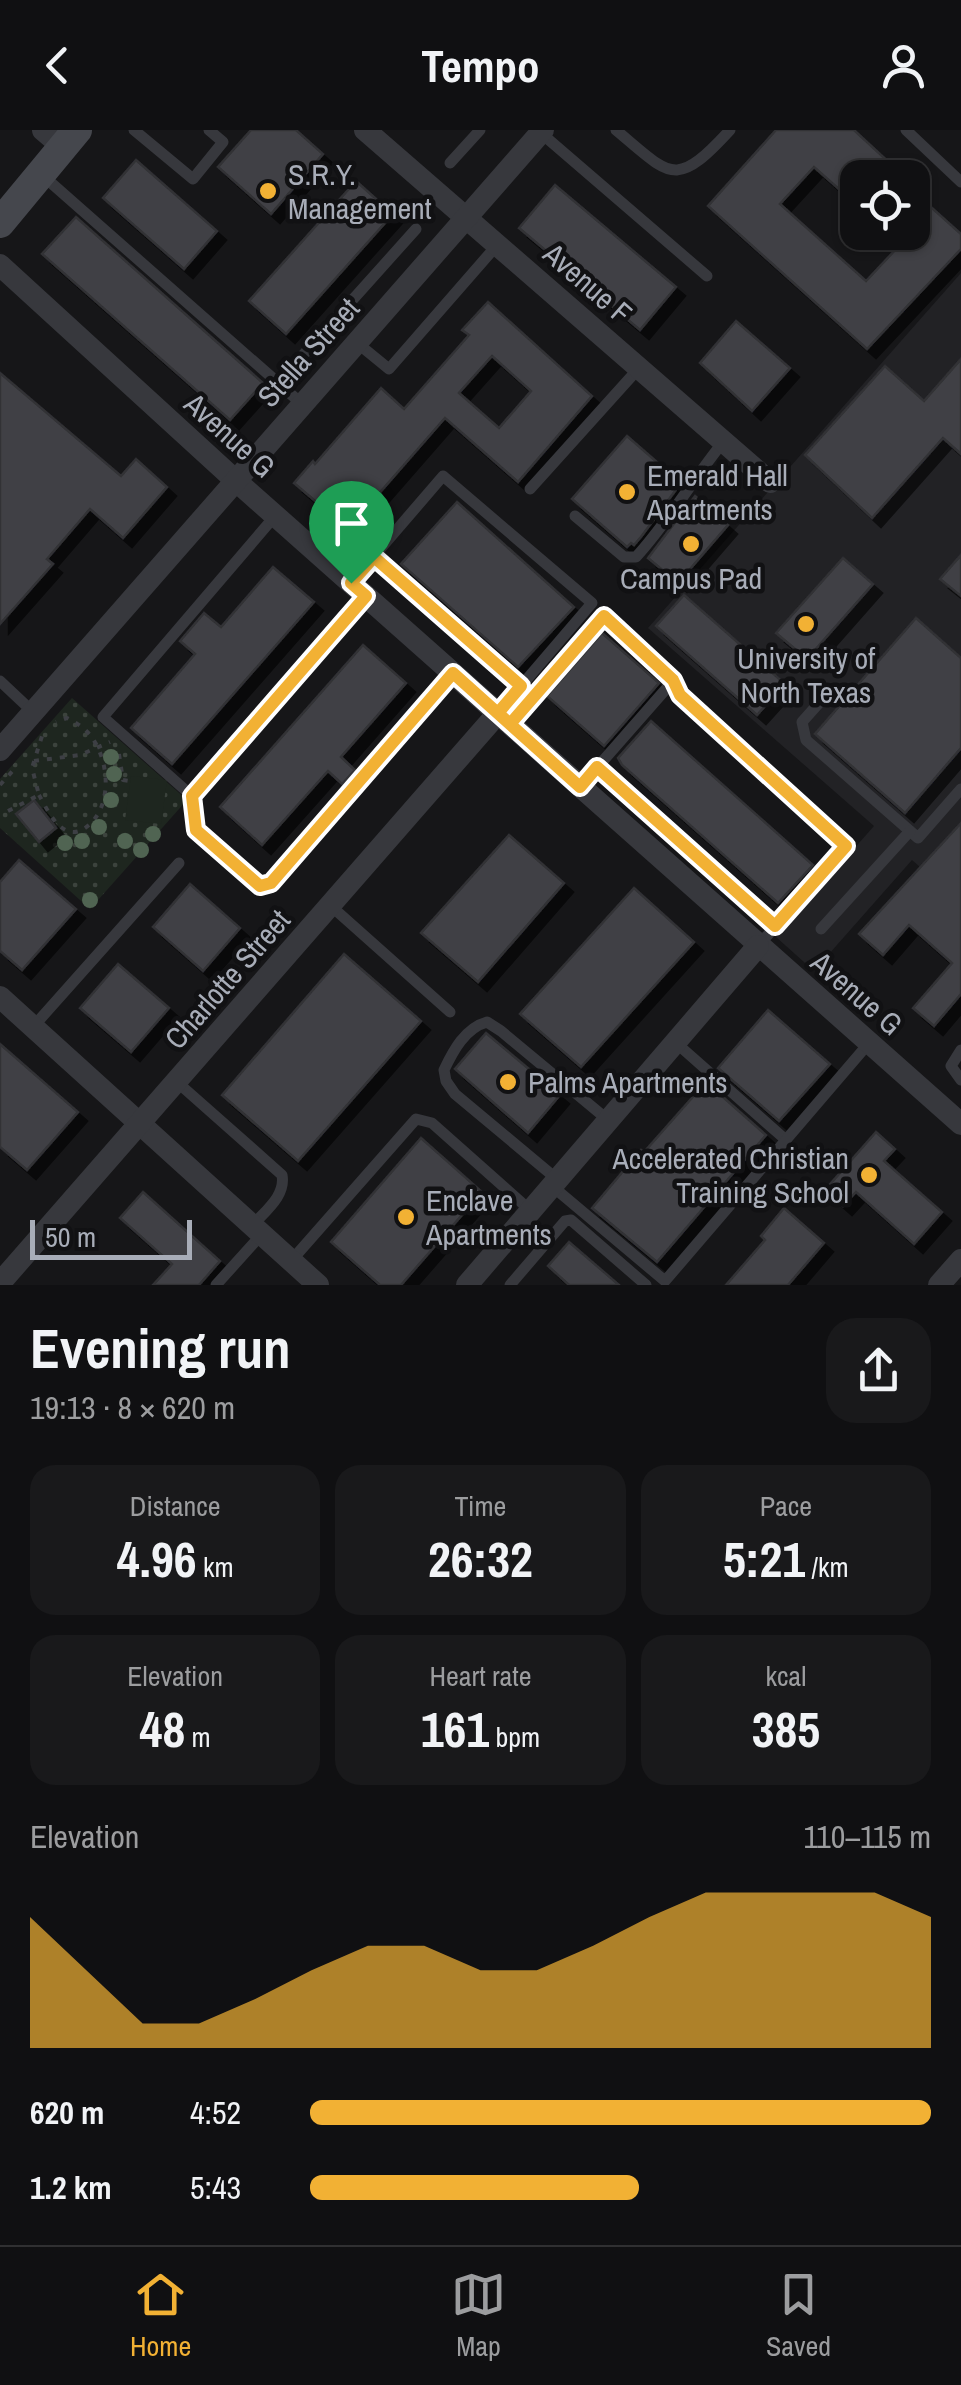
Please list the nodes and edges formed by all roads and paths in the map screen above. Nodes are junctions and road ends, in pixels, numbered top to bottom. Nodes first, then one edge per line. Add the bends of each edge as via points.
1 (134, 130) edge
2 (209, 130) edge
3 (365, 130) edge
4 (480, 130) edge
5 (616, 130) edge
6 (730, 130) edge
7 (906, 130) edge
8 (534, 134) edge
9 (61, 136) edge
10 (450, 163) dead end
11 (41, 174) junction
12 (961, 182) edge
13 (9, 207) edge
14 (467, 218) junction
15 (416, 230) dead end
16 (498, 244) junction
17 (0, 265) edge
18 (707, 276) dead end
19 (356, 342) junction
20 (639, 368) junction
21 (278, 383) junction
22 (302, 404) junction
23 (724, 441) junction
24 (234, 480) junction
25 (770, 482) dead end
26 (530, 489) dead end
27 (275, 516) junction
28 (574, 516) dead end
29 (374, 557) junction
30 (358, 589) junction
31 (453, 673) junction
32 (673, 680) junction
33 (521, 686) junction
34 (3, 690) edge
35 (827, 694) dead end
36 (33, 712) junction
37 (504, 718) junction
38 (0, 750) edge
39 (98, 750) junction
40 (34, 761) junction
41 (597, 767) junction
42 (130, 781) dead end
43 (580, 787) junction
44 (961, 789) edge
45 (39, 794) junction
46 (192, 796) junction
47 (8, 811) dead end
48 (910, 831) junction
49 (179, 863) dead end
50 (331, 906) junction
51 (775, 926) junction
52 (821, 929) dead end
53 (758, 946) junction
54 (0, 997) edge
55 (450, 1012) dead end
56 (34, 1027) junction
57 (676, 1042) junction
58 (869, 1043) junction
59 (961, 1050) edge
60 (961, 1080) edge
61 (177, 1082) junction
62 (608, 1120) junction
63 (141, 1124) junction
64 (961, 1124) edge
65 (786, 1140) junction
66 (555, 1183) junction
67 (531, 1210) junction
68 (257, 1230) junction
69 (292, 1260) junction
70 (961, 1260) edge
71 (6, 1276) edge
72 (216, 1285) edge
73 (318, 1285) edge
74 (466, 1285) edge
75 (510, 1285) edge
76 (646, 1285) edge
77 (939, 1285) edge

1 - 2 lane via 193,179 224,142
3 - 14 street, Avenue F
4 - 10 lane
5 - 6 lane via 661,168 674,171 708,154
7 - 12 lane
8 - 14 street, Stella Street
8 - 18 lane
9 - 11 main road
11 - 13 main road
11 - 21 lane
14 - 16 street, Avenue F
14 - 19 street, Stella Street
15 - 21 lane
16 - 19 lane via 389,369
16 - 20 street, Avenue F
17 - 24 street, Avenue G
19 - 22 street, Stella Street
20 - 23 street, Avenue F
20 - 26 lane
21 - 22 lane
22 - 24 street, Stella Street
23 - 25 street, Avenue F
23 - 28 lane via 636,557 624,557
24 - 27 street, Avenue G
24 - 36 street, Stella Street
27 - 30 street, Avenue G
27 - 46 lane via 103,717
29 - 30 lane
29 - 33 lane
29 - 33 lane via 443,476 592,602
30 - 31 street, Avenue G
30 - 46 lane
31 - 37 street, Avenue G
31 - 46 lane via 266,886 196,830
32 - 37 lane via 604,616
32 - 41 lane
32 - 51 lane via 680,695 846,846
33 - 37 lane
34 - 36 lane
35 - 48 lane via 802,722 806,740
36 - 38 street, Stella Street
37 - 43 street, Avenue G
37 - 50 street, Charlotte Street
39 - 40 path
39 - 40 path via 82,726 67,718 42,736
39 - 42 path via 114,740 123,780
39 - 45 path via 106,796 81,831 65,830
40 - 45 path
41 - 43 lane
41 - 51 lane
43 - 53 street, Avenue G
44 - 48 lane via 918,838
45 - 47 path
48 - 52 lane
49 - 56 lane
50 - 55 lane
50 - 61 street, Charlotte Street
51 - 53 lane
53 - 57 street
53 - 58 street, Avenue G
54 - 56 street
56 - 63 street
57 - 62 street
57 - 65 lane
58 - 64 street, Avenue G
58 - 65 lane
59 - 60 lane via 951,1066
61 - 63 street, Charlotte Street
61 - 68 lane via 282,1175 278,1198
62 - 66 street
62 - 66 lane via 501,1031 486,1022 474,1025 444,1070 446,1082
63 - 68 street
63 - 71 street, Charlotte Street
65 - 66 lane via 665,1281
66 - 67 street
67 - 69 lane via 432,1122 416,1120
67 - 74 street
68 - 69 street
68 - 72 lane
69 - 73 street
70 - 77 street
75 - 76 lane via 570,1220

